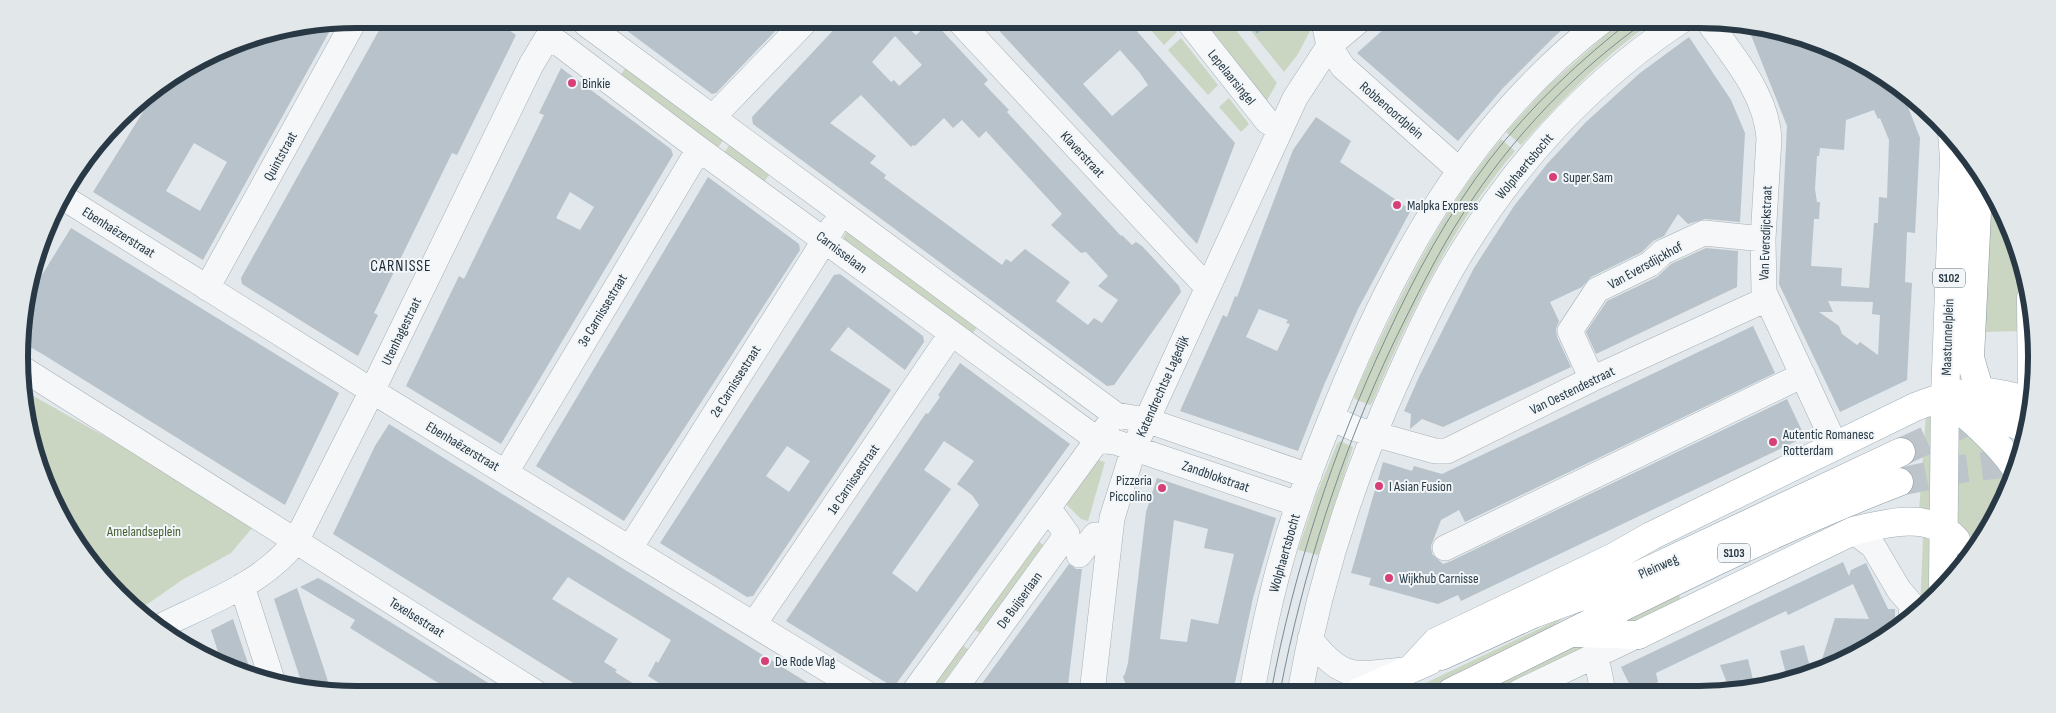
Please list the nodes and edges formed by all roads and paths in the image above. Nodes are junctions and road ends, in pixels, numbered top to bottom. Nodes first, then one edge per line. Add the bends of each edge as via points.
1 (350, 28) edge
2 (592, 28) edge
3 (799, 28) edge
4 (966, 28) edge
5 (1194, 28) edge
6 (1325, 28) edge
7 (1350, 28) edge
8 (1594, 28) edge
9 (1672, 28) edge
10 (1712, 28) edge
11 (548, 30) edge
12 (1329, 46) junction
13 (714, 116) junction
14 (1280, 129) junction
15 (1953, 147) edge
16 (699, 148) junction
17 (1459, 170) junction
18 (1978, 183) edge
19 (67, 200) edge
20 (842, 214) junction
21 (824, 239) junction
22 (1763, 239) junction
23 (1207, 287) junction
24 (207, 288) junction
25 (1767, 300) junction
26 (951, 334) junction
27 (28, 372) edge
28 (1803, 375) junction
29 (1592, 380) junction
30 (372, 391) junction
31 (1980, 392) junction
32 (1945, 398) junction
33 (2026, 401) edge
34 (1116, 415) junction
35 (1331, 418) junction
36 (1146, 420) junction
37 (2021, 426) edge
38 (1374, 434) junction
39 (1098, 440) junction
40 (1836, 447) junction
41 (1134, 448) junction
42 (1901, 452) tunnel mouth
43 (2011, 461) edge
44 (506, 472) junction
45 (1309, 476) junction
46 (1899, 482) tunnel mouth
47 (1298, 504) junction
48 (1048, 508) junction
49 (1944, 530) junction
50 (1853, 531) junction
51 (1110, 535) junction
52 (296, 540) junction
53 (630, 548) junction
54 (1444, 548) dead end
55 (1079, 555) dead end
56 (1960, 558) edge
57 (1943, 577) edge
58 (242, 586) junction
59 (1912, 608) edge
60 (165, 624) edge
61 (754, 624) junction
62 (1573, 633) junction
63 (1638, 635) junction
64 (1310, 639) junction
65 (1596, 656) junction
66 (1411, 669) junction
67 (271, 674) edge
68 (525, 686) edge
69 (855, 686) edge
70 (918, 686) edge
71 (957, 686) edge
72 (1093, 686) edge
73 (1253, 686) edge
74 (1301, 686) edge
75 (1373, 686) edge
76 (1464, 686) edge
77 (1532, 686) edge
78 (1602, 686) edge

1 - 24 street, Quintstraat
2 - 13 street
3 - 13 street
4 - 23 street, Klaverstraat
5 - 14 street, Lepelaarsingel via 1267,120
6 - 12 street
7 - 12 street
8 - 17 street, Wolphaertsbocht via 1545,71
9 - 38 street, Wolphaertsbocht via 1584,99 1529,157 1494,202 1433,303
10 - 22 street, Van Eversdijckstraat via 1756,93 1768,124
11 - 16 street, Carnisselaan
11 - 30 street, Utenhagestraat
12 - 14 street, Katendrechtse Lagedijk via 1295,98
12 - 17 street, Robbenoordplein via 1342,67
13 - 20 street
14 - 23 street, Katendrechtse Lagedijk
15 - 32 main road, Maastunnelplein / S102
16 - 21 street, Carnisselaan
16 - 44 street, 3e Carnissestraat
17 - 35 street, Wolphaertsbocht via 1416,236 1377,310
18 - 31 main road via 1970,358
19 - 24 street, Ebenhaëzerstraat
20 - 21 street, 2e Carnissestraat
20 - 34 street
21 - 26 street, Carnisselaan
21 - 53 street, 2e Carnissestraat
22 - 25 street, Van Eversdijckstraat via 1762,284
22 - 29 street, Van Eversdijckhof via 1704,233 1663,252 1650,264 1597,290 1570,331
23 - 36 street, Katendrechtse Lagedijk
24 - 30 street, Ebenhaëzerstraat
25 - 28 street, Van Eversdijckstraat
25 - 29 street, Van Oestendestraat
26 - 39 street, Carnisselaan
26 - 61 street, 1e Carnissestraat
27 - 52 street
28 - 40 street, Van Eversdijckstraat
28 - 54 street
29 - 38 street, Van Oestendestraat via 1447,451 1434,451
30 - 44 street, Ebenhaëzerstraat
30 - 52 street, Utenhagestraat
31 - 32 main road, Maastunnelplein
31 - 33 main road, Maastunnelplein via 1993,392
31 - 37 main road via 1993,411
32 - 40 main road, Maastunnelplein via 1915,407
32 - 43 main road via 1977,424
32 - 49 main road, Maastunnelplein / S102
34 - 36 street
34 - 39 street
35 - 38 street
35 - 45 street, Wolphaertsbocht
36 - 41 street, Katendrechtse Lagedijk
36 - 45 street
38 - 64 street, Wolphaertsbocht via 1348,504
39 - 41 street, Carnisselaan
39 - 48 street
40 - 66 main road, Pleinweg via 1436,642
41 - 47 street, Zandblokstraat
41 - 51 street, Katendrechtse Lagedijk via 1112,518
42 - 66 main road, Pleinweg / S103 via 1637,576 1533,614
44 - 53 street, Ebenhaëzerstraat
45 - 47 street, Wolphaertsbocht
46 - 62 main road, Pleinweg / S103 via 1826,510
47 - 73 street, Wolphaertsbocht via 1269,606
48 - 70 street
48 - 71 street, De Buijserlaan via 1067,534
49 - 50 main road via 1911,522 1889,522
49 - 56 main road via 1957,542
49 - 57 main road, Maastunnelplein
50 - 59 street via 1873,546
50 - 63 main road
51 - 55 street via 1095,535
51 - 72 street, Katendrechtse Lagedijk
52 - 58 street via 272,566
52 - 68 street, Texelsestraat
53 - 61 street, Ebenhaëzerstraat
58 - 60 street
58 - 67 street
61 - 69 street, Ebenhaëzerstraat
62 - 63 main road
62 - 76 main road, Pleinweg / S103
63 - 65 street
64 - 66 street, Pleinweg via 1334,666 1348,673
64 - 74 street, Wolphaertsbocht
65 - 77 street
65 - 78 street
66 - 75 main road, Pleinweg / S103

